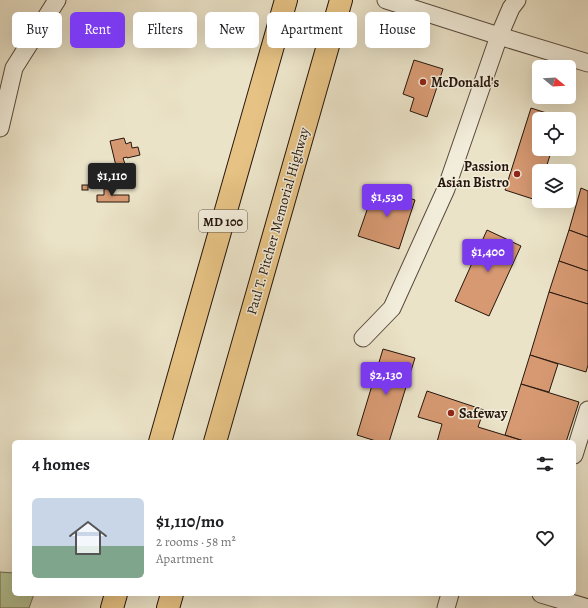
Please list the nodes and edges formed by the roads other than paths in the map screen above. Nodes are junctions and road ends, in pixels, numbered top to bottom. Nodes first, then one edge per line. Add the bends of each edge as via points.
1 (57, 0) edge
2 (286, 0) edge
3 (342, 0) edge
4 (387, 0) edge
5 (517, 0) edge
6 (499, 36) junction
7 (588, 63) edge
8 (0, 128) edge
9 (363, 338) dead end
10 (588, 410) edge
11 (161, 440) edge
12 (216, 440) edge
13 (576, 449) edge
14 (115, 596) edge
15 (171, 596) edge
16 (449, 596) edge
17 (548, 596) edge
18 (112, 608) edge
19 (168, 608) edge
20 (446, 608) edge
21 (588, 608) edge

1 - 8 street via 14,68
2 - 11 main road, MD 100
3 - 12 main road, Paul T. Pitcher Memorial Highway
4 - 6 street
5 - 6 street
6 - 7 street
6 - 9 street via 446,189 392,308
10 - 13 street
14 - 18 main road
15 - 19 main road
16 - 20 street
17 - 21 street

